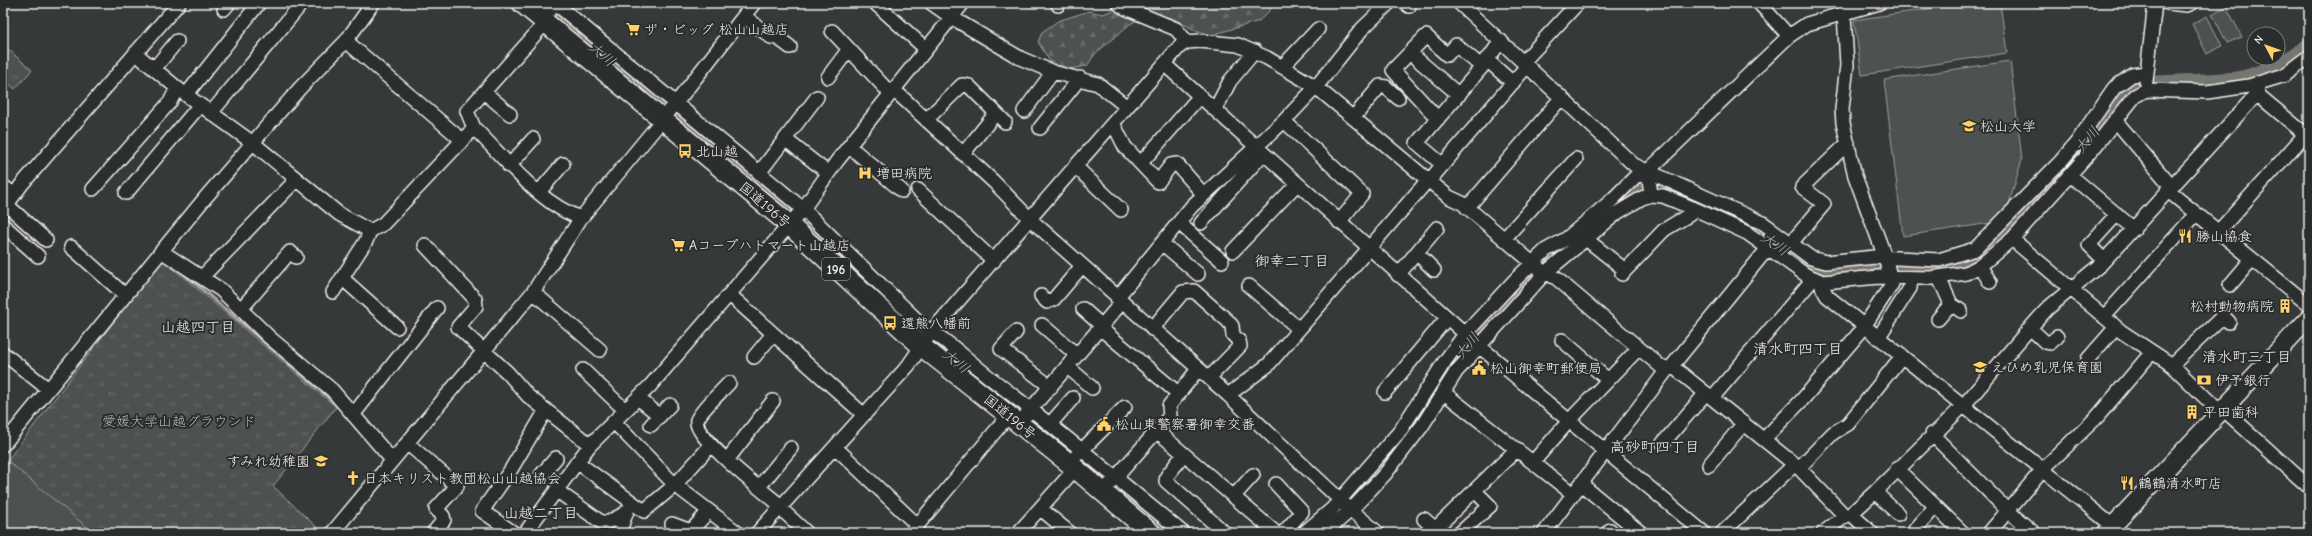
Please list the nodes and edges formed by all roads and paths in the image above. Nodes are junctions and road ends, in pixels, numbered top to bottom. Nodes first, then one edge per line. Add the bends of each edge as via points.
1 (179, 3) edge
2 (259, 3) edge
3 (373, 3) edge
4 (522, 3) edge
5 (754, 3) edge
6 (874, 3) edge
7 (931, 3) edge
8 (963, 3) edge
9 (1118, 3) edge
10 (1389, 3) edge
11 (1459, 3) edge
12 (1578, 3) edge
13 (1760, 3) edge
14 (1878, 3) edge
15 (2155, 3) edge
16 (2167, 3) edge
17 (2192, 3) edge
18 (298, 8) dead end
19 (553, 8) edge
20 (1844, 13) junction
21 (744, 16) junction
22 (951, 18) junction
23 (1318, 29) dead end
24 (832, 31) dead end
25 (1789, 36) junction
26 (177, 41) dead end
27 (346, 41) junction
28 (1501, 41) junction
29 (1187, 42) junction
30 (790, 47) dead end
31 (849, 49) junction
32 (926, 49) junction
33 (1255, 52) junction
34 (135, 53) junction
35 (1410, 53) junction
36 (2309, 57) edge
37 (1484, 63) junction
38 (1164, 64) junction
39 (1525, 64) junction
40 (1282, 67) junction
41 (154, 69) junction
42 (1053, 72) junction
43 (828, 77) dead end
44 (1080, 78) junction
45 (1402, 79) junction
46 (2146, 82) junction
47 (1513, 83) junction
48 (1316, 87) junction
49 (2258, 89) junction
50 (181, 91) junction
51 (484, 92) junction
52 (892, 92) junction
53 (1459, 94) junction
54 (1200, 96) junction
55 (817, 97) dead end
56 (1562, 97) junction
57 (200, 105) junction
58 (1127, 107) junction
59 (1215, 110) junction
60 (670, 111) junction
61 (1024, 111) dead end
62 (211, 113) junction
63 (510, 114) dead end
64 (1353, 118) junction
65 (1438, 119) junction
66 (926, 120) junction
67 (1284, 120) junction
68 (2115, 120) junction
69 (1113, 123) junction
70 (474, 128) junction
71 (1040, 128) dead end
72 (2307, 132) edge
73 (1103, 135) junction
74 (533, 139) dead end
75 (785, 139) junction
76 (462, 140) junction
77 (1122, 140) junction
78 (253, 143) junction
79 (1848, 144) junction
80 (849, 146) junction
81 (1259, 150) junction
82 (963, 154) junction
83 (1576, 159) dead end
84 (563, 164) dead end
85 (1141, 164) junction
86 (734, 165) junction
87 (509, 166) junction
88 (1075, 166) junction
89 (1443, 166) junction
90 (759, 173) junction
91 (828, 173) junction
92 (2070, 175) junction
93 (298, 179) junction
94 (1429, 181) junction
95 (1297, 184) junction
96 (1650, 184) junction
97 (3, 186) edge
98 (93, 188) dead end
99 (2169, 188) junction
100 (918, 190) dead end
101 (902, 191) dead end
102 (540, 192) junction
103 (126, 193) dead end
104 (1204, 194) junction
105 (8, 203) edge
106 (1468, 208) junction
107 (1114, 209) dead end
108 (1697, 210) junction
109 (2117, 214) junction
110 (2196, 214) junction
111 (797, 216) junction
112 (581, 218) junction
113 (1030, 219) junction
114 (1339, 222) junction
115 (1179, 223) junction
116 (1201, 223) dead end
117 (3, 225) edge
118 (1437, 228) dead end
119 (2134, 229) junction
120 (370, 231) junction
121 (2218, 232) junction
122 (1504, 239) junction
123 (1586, 239) junction
124 (2012, 239) junction
125 (1791, 243) junction
126 (1163, 244) junction
127 (425, 245) dead end
128 (71, 247) dead end
129 (1368, 249) junction
130 (1772, 250) junction
131 (161, 251) junction
132 (1233, 251) dead end
133 (1417, 253) junction
134 (296, 257) dead end
135 (2252, 259) junction
136 (994, 260) junction
137 (2104, 260) junction
138 (1222, 261) dead end
139 (1082, 266) junction
140 (1980, 266) junction
141 (1888, 267) junction
142 (1538, 268) junction
143 (1434, 270) dead end
144 (1198, 274) dead end
145 (1398, 275) junction
146 (202, 277) junction
147 (342, 278) junction
148 (1939, 278) junction
149 (1911, 279) junction
150 (1818, 280) junction
151 (1990, 282) dead end
152 (2230, 284) dead end
153 (1249, 286) dead end
154 (2073, 289) junction
155 (333, 292) dead end
156 (533, 292) junction
157 (730, 295) junction
158 (125, 296) junction
159 (1041, 296) dead end
160 (1119, 300) junction
161 (2309, 305) edge
162 (437, 308) dead end
163 (241, 309) junction
164 (1083, 309) dead end
165 (2104, 317) junction
166 (1447, 318) junction
167 (2309, 318) edge
168 (1938, 319) dead end
169 (2229, 322) dead end
170 (1042, 325) dead end
171 (1864, 326) junction
172 (397, 327) dead end
173 (1101, 327) junction
174 (2116, 327) junction
175 (2030, 328) junction
176 (1152, 329) junction
177 (1299, 329) junction
178 (1016, 332) dead end
179 (773, 334) junction
180 (927, 338) junction
181 (1878, 338) junction
182 (2057, 338) dead end
183 (1471, 340) junction
184 (1562, 340) dead end
185 (1639, 348) junction
186 (484, 350) junction
187 (600, 350) dead end
188 (2152, 352) junction
189 (3, 353) edge
190 (1077, 355) junction
191 (1902, 356) junction
192 (754, 357) dead end
193 (2088, 359) dead end
194 (2172, 365) junction
195 (1068, 367) junction
196 (1669, 368) junction
197 (1198, 369) junction
198 (583, 370) dead end
199 (1209, 378) junction
200 (1608, 380) junction
201 (729, 383) dead end
202 (1051, 387) junction
203 (1092, 388) dead end
204 (48, 389) junction
205 (1392, 389) dead end
206 (1443, 392) junction
207 (1179, 394) junction
208 (1228, 395) junction
209 (1709, 396) junction
210 (638, 398) junction
211 (1073, 398) dead end
212 (773, 401) dead end
213 (670, 405) dead end
214 (1964, 405) junction
215 (1125, 407) dead end
216 (546, 410) junction
217 (626, 410) junction
218 (2221, 410) junction
219 (863, 414) junction
220 (353, 415) junction
221 (1022, 416) junction
222 (1569, 421) junction
223 (614, 422) junction
224 (1050, 424) junction
225 (1744, 424) junction
226 (1157, 431) junction
227 (1932, 434) junction
228 (1764, 440) junction
229 (407, 443) junction
230 (1663, 443) dead end
231 (3, 445) edge
232 (590, 445) junction
233 (711, 445) junction
234 (835, 447) junction
235 (791, 448) dead end
236 (1517, 449) junction
237 (1605, 452) junction
238 (1184, 454) junction
239 (1076, 459) junction
240 (392, 460) junction
241 (728, 460) junction
242 (577, 462) junction
243 (1533, 462) junction
244 (1709, 465) dead end
245 (1797, 466) junction
246 (548, 467) dead end
247 (1897, 469) junction
248 (2043, 469) junction
249 (1253, 475) dead end
250 (1110, 484) junction
251 (1276, 484) dead end
252 (560, 485) junction
253 (675, 485) junction
254 (759, 486) junction
255 (2309, 487) edge
256 (1577, 489) junction
257 (1475, 491) junction
258 (1875, 492) junction
259 (1234, 496) junction
260 (1345, 505) junction
261 (780, 507) junction
262 (1935, 507) junction
263 (629, 508) junction
264 (1041, 509) junction
265 (709, 511) junction
266 (2008, 511) junction
267 (1898, 514) dead end
268 (1848, 515) junction
269 (1424, 519) dead end
270 (672, 524) dead end
271 (914, 529) edge
272 (2110, 529) edge
273 (1915, 530) dead end
274 (1438, 531) edge
275 (759, 532) edge
276 (332, 533) edge
277 (433, 533) edge
278 (514, 533) edge
279 (524, 533) edge
280 (618, 533) edge
281 (692, 533) edge
282 (738, 533) edge
283 (807, 533) edge
284 (1018, 533) edge
285 (1070, 533) edge
286 (1151, 533) edge
287 (1183, 533) edge
288 (1226, 533) edge
289 (1276, 533) edge
290 (1283, 533) edge
291 (1304, 533) edge
292 (1324, 533) edge
293 (1378, 533) edge
294 (1460, 533) edge
295 (1544, 533) edge
296 (1641, 533) edge
297 (1704, 533) edge
298 (1722, 533) edge
299 (1823, 533) edge
300 (1872, 533) edge
301 (1963, 533) edge
302 (1989, 533) edge
303 (2034, 533) edge

1 - 34 street
2 - 50 street
3 - 27 street
4 - 19 highway, 国道196号 / 196
5 - 21 street
6 - 32 street
7 - 22 street
8 - 22 street
9 - 29 street via 1176,29
10 - 48 street via 1362,29
11 - 28 street
12 - 39 street
13 - 25 street
14 - 20 street
15 - 46 street
16 - 17 street
18 - 62 street
19 - 51 street via 540,29
19 - 60 highway, 国道196号 / 196
20 - 25 street via 1807,24
20 - 79 street via 1847,65 1842,109
21 - 30 street
21 - 60 street
22 - 32 street
22 - 42 street via 1020,58
23 - 40 street
24 - 31 street
25 - 96 street via 1651,168
26 - 41 street
27 - 76 street
27 - 78 street via 300,88
28 - 37 street
28 - 39 street
29 - 33 street via 1238,45
29 - 38 street
31 - 43 street
31 - 52 street
32 - 52 street
33 - 40 street
33 - 59 street via 1230,81
34 - 41 street
34 - 105 street
35 - 37 street via 1426,36 1447,56 1456,45
35 - 45 street via 1394,70
35 - 53 street
36 - 49 street
37 - 47 street
37 - 53 street
38 - 54 street
38 - 58 street
39 - 47 street
39 - 56 street
40 - 48 street
41 - 50 street
42 - 44 street
42 - 61 street
44 - 58 street via 1098,84
44 - 71 street
45 - 64 street via 1395,95 1386,87 1380,86
45 - 65 street
46 - 49 street via 2207,92
46 - 68 street
46 - 141 street via 2132,75 2114,88 2061,161 1975,249 1939,260
47 - 89 street
48 - 64 street
48 - 67 street
49 - 72 street
49 - 99 street
50 - 57 street
50 - 98 street
51 - 63 street
51 - 70 street via 467,111
52 - 66 street
52 - 80 street
53 - 65 street
54 - 59 street
54 - 85 street
55 - 75 street
56 - 96 street via 1634,165
56 - 106 street
57 - 62 street
57 - 103 street
58 - 69 street
59 - 81 street
60 - 86 highway, 国道196号 / 196
60 - 112 street
62 - 78 street
64 - 94 street
65 - 89 street via 1417,143
66 - 82 street
66 - 82 street via 962,85 969,86 1000,118
67 - 81 street
67 - 114 street via 1362,194
68 - 92 street
68 - 99 street
69 - 73 street
69 - 77 street
70 - 76 street
70 - 87 street
72 - 121 street
73 - 77 street
73 - 88 street
74 - 87 street
75 - 90 street
75 - 91 street
76 - 120 street via 383,224
77 - 85 street
78 - 93 street
78 - 131 street
79 - 125 street via 1802,187 1824,204
79 - 141 street via 1863,200
80 - 91 street
80 - 101 street
81 - 95 street
81 - 104 street
81 - 116 street
82 - 113 street
83 - 122 street
84 - 102 street
85 - 104 street via 1158,182 1171,165 1177,164
86 - 90 street
86 - 111 highway, 国道196号 / 196
87 - 102 street
88 - 107 street
88 - 113 street
89 - 94 street
90 - 111 street
91 - 111 street
92 - 109 street
92 - 124 street
93 - 120 street via 339,214
93 - 146 street
94 - 106 street
94 - 129 street
95 - 114 street
95 - 132 street
96 - 108 street via 1663,196
96 - 123 street
96 - 125 street via 1763,223
96 - 142 street via 1636,176
97 - 105 street
99 - 110 street
99 - 119 street
100 - 136 street
102 - 112 street via 558,208
104 - 115 street
105 - 117 street via 44,244
106 - 122 street
108 - 123 street via 1664,230 1624,272
108 - 130 street via 1747,233
109 - 119 street
109 - 137 street via 2089,245
110 - 121 street
110 - 165 street
111 - 157 street
111 - 180 highway, 国道196号 / 196
112 - 156 street
113 - 136 street
113 - 139 street
114 - 129 street
115 - 126 street
115 - 138 street
118 - 133 street
119 - 137 street
120 - 147 street
121 - 135 street
122 - 142 street
123 - 142 street
124 - 140 street
124 - 154 street
125 - 141 street via 1811,258 1826,262
126 - 144 street
126 - 160 street
127 - 186 street via 475,299 476,306 458,327
128 - 158 street
129 - 145 street
129 - 177 street
130 - 150 street via 1806,275
130 - 196 street via 1764,253
131 - 146 street
131 - 158 street
133 - 143 street
133 - 145 street
134 - 163 street via 290,252
135 - 152 street
135 - 161 street
136 - 180 street
137 - 154 street
139 - 159 street via 1052,301 1047,302
139 - 160 street
140 - 148 street via 1966,273
140 - 151 street
141 - 149 street
141 - 150 street
141 - 171 street via 1892,284
142 - 183 street
142 - 183 street
142 - 185 street via 1556,278
145 - 166 street
146 - 163 street via 221,290
147 - 155 street
147 - 172 street
148 - 149 street
148 - 168 street via 1956,308
149 - 181 street via 1910,288
150 - 171 street via 1827,296
150 - 209 street
153 - 177 street via 1260,300
154 - 165 street
154 - 175 street via 2048,308
156 - 186 street
156 - 187 street
157 - 179 street
157 - 210 street
158 - 204 street
160 - 173 street
160 - 176 street
162 - 220 street
163 - 220 street via 269,337 332,390
164 - 173 street
165 - 174 street
166 - 183 street
166 - 205 street
167 - 218 main road
169 - 194 street via 2223,316
170 - 190 street
171 - 181 street
171 - 228 street via 1802,400
173 - 190 street
173 - 207 street
174 - 188 street
174 - 193 street
175 - 182 street via 2045,342 2050,343
175 - 214 street
176 - 197 street
176 - 199 street via 1182,292 1194,291 1228,321 1240,346
177 - 208 street via 1268,365
178 - 202 street via 1002,349
179 - 192 street
179 - 219 street
180 - 219 street via 908,366
180 - 221 highway, 国道196号 / 196
181 - 191 street
183 - 206 street
183 - 222 street
183 - 260 street via 1433,377 1400,431
184 - 200 street
185 - 196 street
185 - 200 street
186 - 216 street via 528,396
186 - 229 street
188 - 194 street
188 - 248 street via 2097,417
189 - 204 street
190 - 195 street
191 - 214 street
191 - 245 street via 1848,424 1833,433
194 - 218 street
195 - 202 street
195 - 203 street
196 - 209 street
196 - 237 street
197 - 199 street
197 - 207 street
198 - 217 street
199 - 208 street
200 - 222 street
201 - 233 street via 697,422 703,436
202 - 221 street
204 - 231 street
206 - 236 street
206 - 260 street via 1397,459
207 - 226 street via 1169,406 1170,416
208 - 260 street
209 - 225 street
209 - 230 street
210 - 213 street via 656,421
210 - 217 street
211 - 224 street
212 - 241 street
214 - 227 street
214 - 248 street
215 - 239 street
216 - 232 street
216 - 278 street via 510,471 482,510
217 - 223 street
218 - 255 street
218 - 272 main road
219 - 234 street
220 - 240 street
221 - 224 street
221 - 239 highway, 国道196号 / 196
221 - 271 street
222 - 237 street
222 - 243 street
223 - 232 street
223 - 253 street
224 - 239 street
225 - 228 street
225 - 244 street
226 - 238 street
226 - 250 street
227 - 247 street
227 - 266 street
228 - 245 street
229 - 240 street
229 - 277 street via 457,486 436,509 444,520
232 - 242 street
233 - 241 street
233 - 253 street
234 - 261 street
234 - 271 street
235 - 254 street
236 - 243 street
236 - 257 street
237 - 256 street
237 - 297 street
238 - 259 street
238 - 288 street via 1166,481
239 - 250 highway, 国道196号 / 196
239 - 264 street
240 - 276 street
241 - 254 street
242 - 252 street
242 - 263 street
243 - 256 street
245 - 268 street
245 - 298 street
246 - 252 street
247 - 258 street
247 - 262 street
248 - 266 street
248 - 272 street
249 - 259 street
250 - 286 highway, 国道196号 / 196
250 - 287 street
251 - 290 street via 1302,512
252 - 263 street via 601,522 608,522
252 - 279 street
253 - 263 street via 644,511
253 - 265 street
254 - 261 street
256 - 295 street
256 - 296 street
257 - 274 street via 1458,504
257 - 294 street via 1490,506
258 - 267 street
258 - 268 street
259 - 289 street
260 - 291 street
260 - 292 street
260 - 293 street
261 - 275 street
261 - 283 street
262 - 273 street
262 - 301 street
263 - 280 street
264 - 284 street
264 - 285 street
265 - 281 street
265 - 282 street
266 - 302 street
266 - 303 street
268 - 299 street
268 - 300 street
269 - 274 street
270 - 281 street

